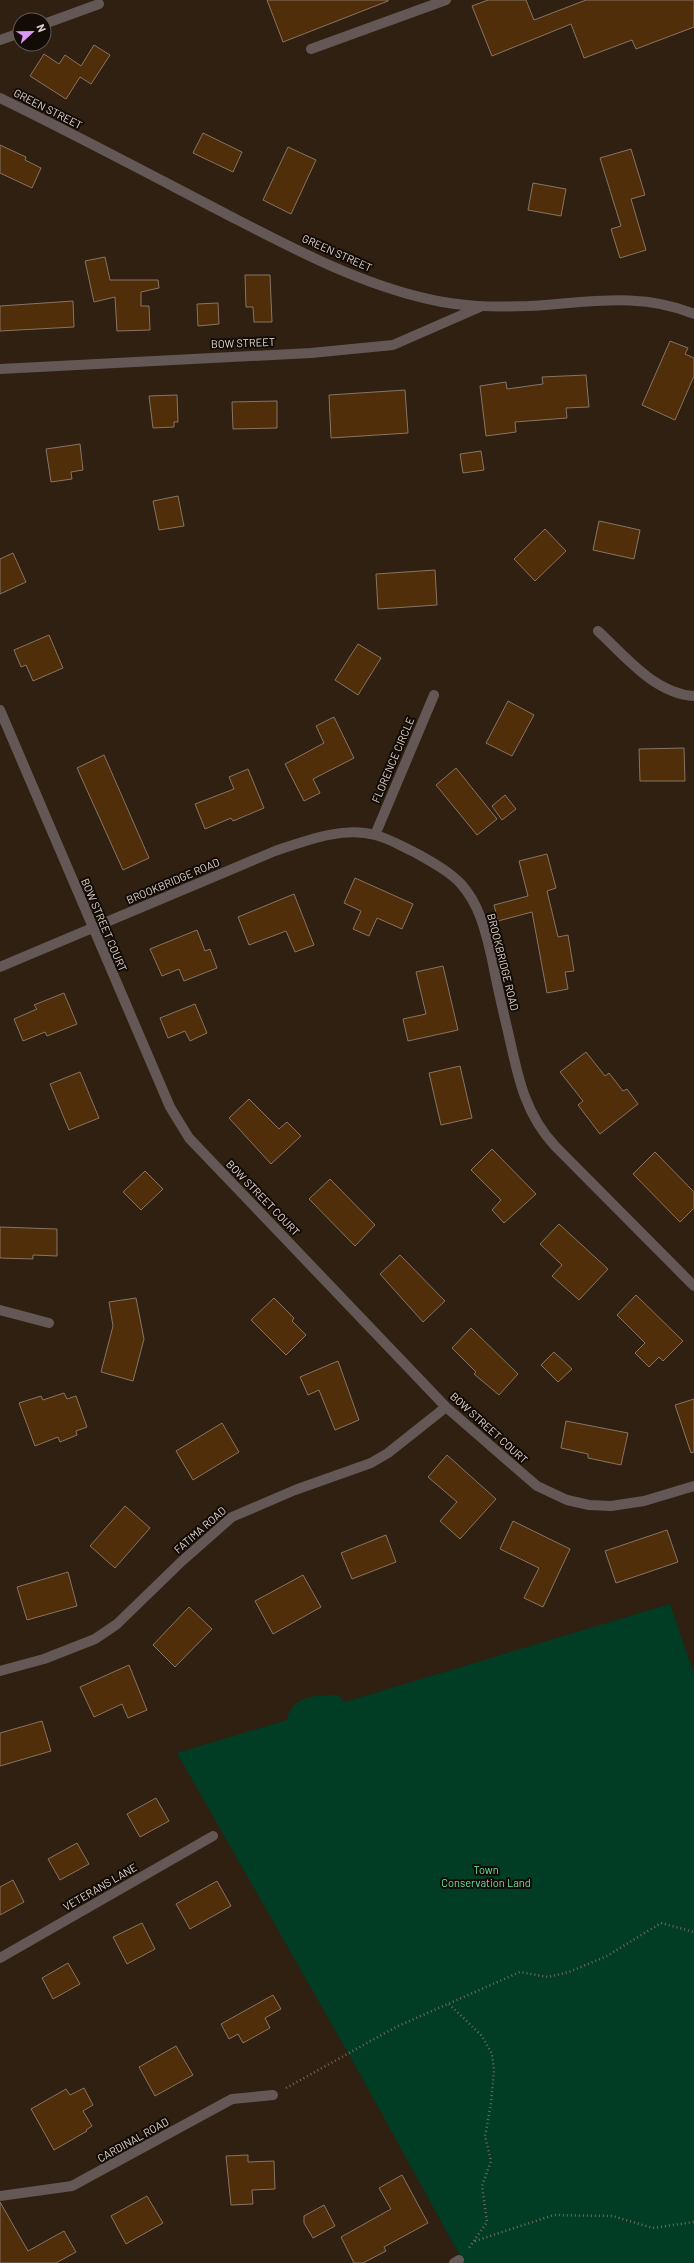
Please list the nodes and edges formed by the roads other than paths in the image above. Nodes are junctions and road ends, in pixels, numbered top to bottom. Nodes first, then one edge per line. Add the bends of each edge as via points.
1 (446, 0) edge
2 (100, 4) dead end
3 (52, 21) edge
4 (12, 36) edge
5 (0, 40) edge
6 (311, 49) dead end
7 (0, 98) edge
8 (480, 307) junction
9 (694, 314) edge
10 (0, 369) edge
11 (598, 631) dead end
12 (434, 695) dead end
13 (694, 696) edge
14 (0, 710) edge
15 (375, 835) junction
16 (92, 928) junction
17 (0, 967) edge
18 (694, 1286) edge
19 (0, 1310) edge
20 (49, 1323) dead end
21 (446, 1407) junction
22 (694, 1486) edge
23 (0, 1671) edge
24 (212, 1836) dead end
25 (0, 1958) edge
26 (273, 2095) road end
27 (0, 2196) edge

1 - 6 street
2 - 3 street
4 - 5 street
7 - 8 street, GREEN STREET via 279,241 348,272 412,295
8 - 9 street, GREEN STREET via 632,300 666,304
8 - 10 street, BOW STREET via 393,345 311,353
11 - 13 street via 655,682 675,692
12 - 15 street, FLORENCE CIRCLE
14 - 16 street, BOW STREET COURT
15 - 16 street, BROOKBRIDGE ROAD via 338,834 299,843
15 - 18 street, BROOKBRIDGE ROAD via 417,854 448,872 469,894 482,919 520,1089 538,1125 555,1146
16 - 17 street, BROOKBRIDGE ROAD
16 - 21 street, BOW STREET COURT via 170,1107 184,1131
19 - 20 street
21 - 22 street, BOW STREET COURT via 528,1479 567,1500 600,1506 622,1505
21 - 23 street, FATIMA ROAD via 388,1453 370,1463 282,1495 232,1517 182,1560 117,1624 95,1639 44,1659
24 - 25 street, VETERANS LANE
26 - 27 street, CARDINAL ROAD via 232,2100 72,2186

